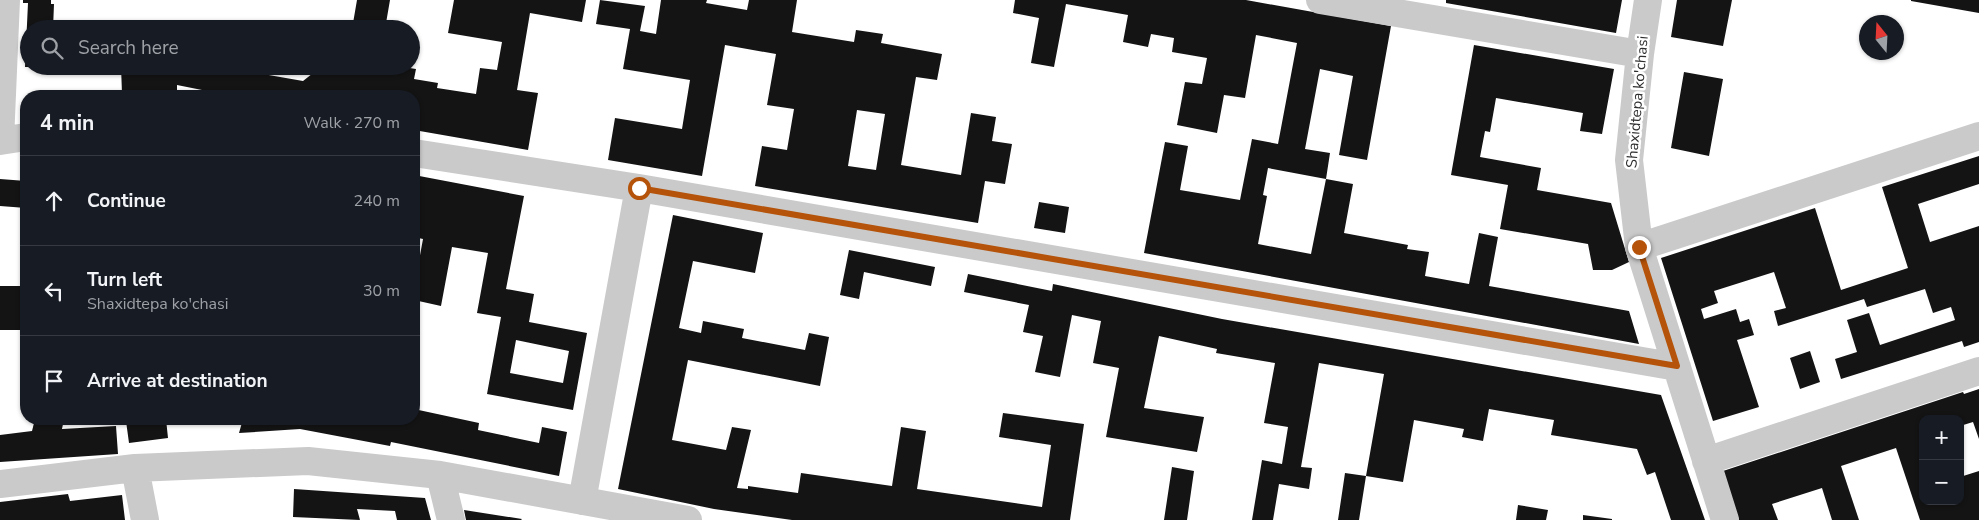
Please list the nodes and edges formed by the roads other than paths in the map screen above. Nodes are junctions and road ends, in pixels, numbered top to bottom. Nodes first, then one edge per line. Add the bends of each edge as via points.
1 (6, 0) edge
2 (1320, 0) edge
3 (1648, 0) edge
4 (1640, 54) junction
5 (1979, 136) edge
6 (20, 138) edge
7 (0, 141) edge
8 (420, 154) edge
9 (639, 188) junction
10 (1639, 247) junction
11 (1677, 366) junction
12 (1979, 371) edge
13 (1706, 461) junction
14 (135, 468) junction
15 (440, 475) junction
16 (0, 484) edge
17 (582, 502) junction
18 (145, 520) edge
19 (451, 520) edge
20 (688, 520) edge
21 (1725, 520) edge

1 - 7 street
2 - 4 street
3 - 4 street, Shaxidtepa ko'chasi
4 - 10 street, Shaxidtepa ko'chasi via 1629,160
5 - 10 street
6 - 7 street
8 - 9 street
9 - 11 street
9 - 17 street
10 - 11 street, Shaxidtepa ko'chasi
11 - 13 street, Shaxidtepa ko'chasi
12 - 13 street
13 - 21 street, Shaxidtepa ko'chasi
14 - 15 street via 308,461
14 - 16 street
14 - 18 street
15 - 17 street
15 - 19 street
17 - 20 street

